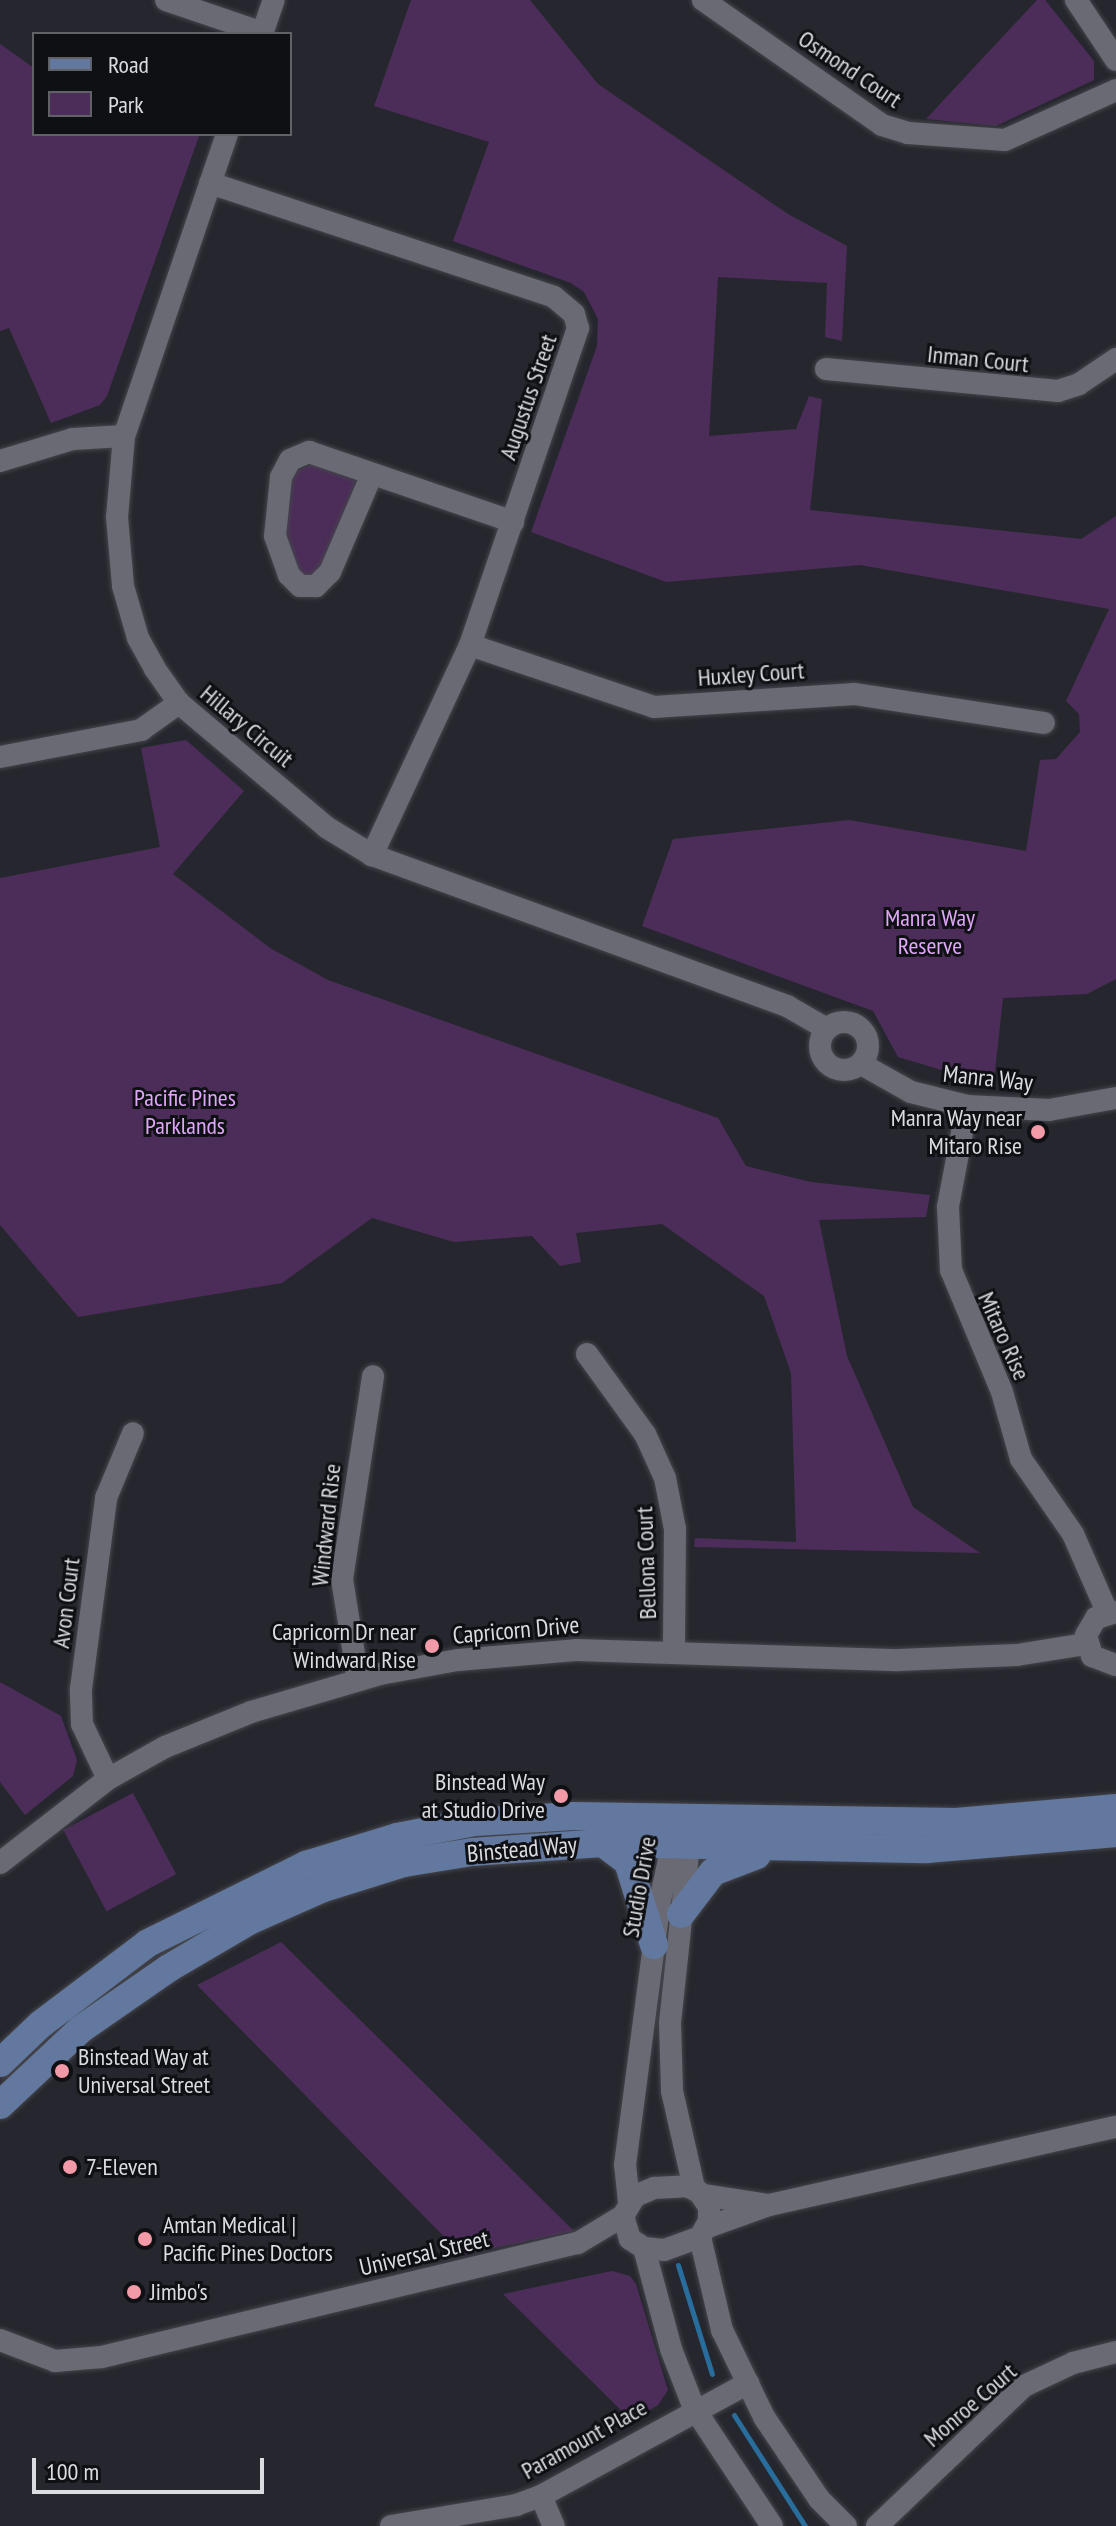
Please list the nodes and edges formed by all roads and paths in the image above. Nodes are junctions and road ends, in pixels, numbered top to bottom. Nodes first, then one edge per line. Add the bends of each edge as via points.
1 (166, 0) edge
2 (274, 0) edge
3 (703, 0) edge
4 (1089, 5) edge
5 (256, 32) edge
6 (263, 32) edge
7 (1116, 60) edge
8 (1116, 90) edge
9 (226, 136) edge
10 (210, 183) junction
11 (1116, 359) edge
12 (826, 369) dead end
13 (124, 436) junction
14 (0, 461) edge
15 (372, 474) junction
16 (513, 522) junction
17 (470, 645) junction
18 (179, 703) junction
19 (1044, 723) dead end
20 (0, 757) edge
21 (372, 855) junction
22 (827, 1029) junction
23 (861, 1064) junction
24 (1116, 1098) edge
25 (967, 1106) junction
26 (587, 1354) dead end
27 (373, 1376) dead end
28 (133, 1433) dead end
29 (1112, 1612) edge
30 (1086, 1644) junction
31 (674, 1650) junction
32 (1116, 1665) edge
33 (358, 1679) junction
34 (108, 1779) junction
35 (1116, 1808) edge
36 (682, 1815) junction
37 (1116, 1833) edge
38 (603, 1843) junction
39 (679, 1844) junction
40 (801, 1848) junction
41 (0, 1863) edge
42 (681, 1914) junction
43 (654, 1945) junction
44 (0, 2063) edge
45 (0, 2105) edge
46 (1116, 2127) edge
47 (698, 2192) junction
48 (769, 2205) junction
49 (626, 2209) junction
50 (704, 2232) junction
51 (644, 2248) junction
52 (0, 2340) edge
53 (1116, 2352) edge
54 (748, 2383) junction
55 (694, 2408) junction
56 (541, 2496) junction
57 (391, 2526) edge
58 (554, 2526) edge
59 (772, 2526) edge
60 (846, 2526) edge
61 (877, 2526) edge

1 - 5 street
2 - 6 street
3 - 8 street, Osmond Court via 882,125 908,133 1005,140
4 - 7 street
9 - 10 street, Hillary Circuit
10 - 13 street, Hillary Circuit
10 - 16 street, Augustus Street via 566,304 574,314 577,342
11 - 12 street, Inman Court via 1079,384 1048,391
13 - 14 street via 73,439
13 - 18 street, Hillary Circuit via 117,517 123,586 138,638
15 - 15 street via 330,572 316,586 300,586 289,575 275,536 281,477 290,460 309,452
15 - 16 street
16 - 17 street, Augustus Street
17 - 19 street, Huxley Court via 654,707 855,694
17 - 21 street, Augustus Street
18 - 20 street via 141,730
18 - 21 street, Hillary Circuit via 326,827
21 - 22 street, Hillary Circuit via 787,1006
22 - 23 street via 820,1044 823,1060 845,1071
22 - 23 street via 845,1022 862,1030 869,1047
23 - 25 street, Manra Way via 911,1092
24 - 25 street, Manra Way via 1049,1110
25 - 29 street, Mitaro Rise via 948,1207 951,1270 1002,1392 1021,1459 1073,1534
26 - 31 street, Bellona Court via 645,1434 672,1502
27 - 33 street, Windward Rise via 342,1579
28 - 34 street, Avon Court via 106,1498 81,1689 82,1724
29 - 30 street via 1089,1625
30 - 31 street, Capricorn Drive via 1017,1655 914,1660
30 - 32 street via 1100,1662
31 - 33 street, Capricorn Drive via 511,1654
33 - 34 street, Capricorn Drive via 204,1731
34 - 41 street, Capricorn Drive
35 - 36 main road, Binstead Way via 956,1822
36 - 39 street, Studio Drive
36 - 44 main road, Binstead Way via 475,1822 397,1837 306,1865 148,1943 41,2024
37 - 40 main road, Binstead Way via 989,1847
38 - 39 main road, Binstead Way
38 - 43 main road via 623,1856 632,1871
38 - 45 main road, Binstead Way via 472,1852 404,1863 306,1896 249,1921 144,1985 81,2029
39 - 40 main road, Binstead Way
39 - 42 street, Studio Drive
39 - 43 street, Studio Drive
40 - 42 main road via 722,1865 696,1889
42 - 47 street, Studio Drive via 670,2023 672,2091
43 - 49 street, Studio Drive via 625,2165
46 - 48 street
47 - 48 street
47 - 49 street via 654,2188
47 - 50 street via 709,2207
48 - 50 street
49 - 51 street via 626,2234
49 - 52 street, Universal Street via 578,2243 102,2357 55,2361
50 - 51 street via 676,2248
50 - 54 street via 722,2330
51 - 55 street via 671,2349
53 - 61 street, Monroe Court via 1073,2363 1024,2386
54 - 55 street, Paramount Place
54 - 60 street via 792,2461
55 - 56 street, Paramount Place
55 - 59 street
56 - 57 street, Paramount Place
56 - 58 street

